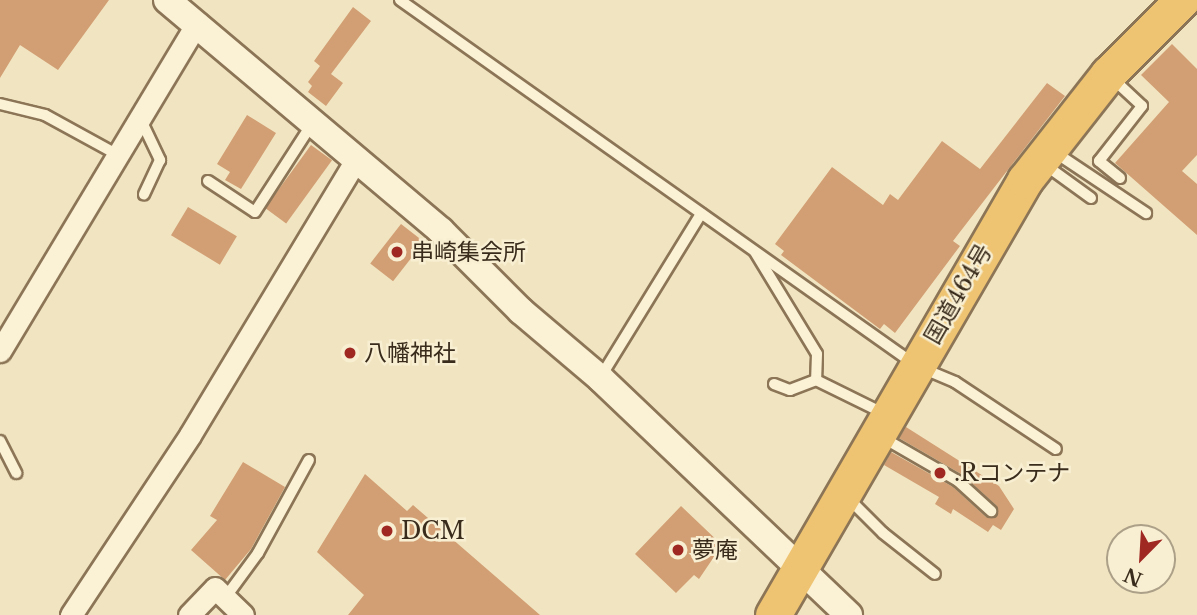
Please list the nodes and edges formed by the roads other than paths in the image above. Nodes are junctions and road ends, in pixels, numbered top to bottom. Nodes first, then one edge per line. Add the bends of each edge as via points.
1 (167, 0) edge
2 (400, 0) edge
3 (1182, 0) edge
4 (197, 23) junction
5 (1108, 74) junction
6 (0, 104) edge
7 (140, 118) junction
8 (314, 121) junction
9 (1044, 154) junction
10 (118, 155) junction
11 (357, 158) junction
12 (1120, 178) dead end
13 (208, 181) dead end
14 (144, 195) dead end
15 (1091, 198) dead end
16 (1146, 213) dead end
17 (701, 214) junction
18 (752, 246) junction
19 (0, 351) edge
20 (917, 366) junction
21 (600, 377) junction
22 (816, 380) junction
23 (774, 384) dead end
24 (883, 425) junction
25 (0, 441) edge
26 (1056, 449) dead end
27 (309, 460) dead end
28 (16, 473) dead end
29 (844, 494) junction
30 (991, 511) dead end
31 (800, 569) junction
32 (935, 574) dead end
33 (225, 598) junction
34 (71, 615) edge
35 (189, 615) edge
36 (243, 615) edge
37 (773, 615) edge
38 (849, 615) edge

1 - 4 street
2 - 17 lane
3 - 5 highway, 国道464号
4 - 7 street
4 - 8 street
5 - 9 highway, 国道464号
5 - 12 lane via 1142,106 1099,161
6 - 10 lane via 46,115
7 - 10 street
7 - 14 lane via 160,160
8 - 11 street
8 - 13 lane via 255,212
9 - 15 lane
9 - 16 lane
9 - 20 highway, 国道464号
10 - 19 street
11 - 21 street
11 - 34 street via 190,435
17 - 18 lane
17 - 21 lane
18 - 20 lane
18 - 22 lane via 817,354
20 - 24 highway, 国道464号
20 - 26 lane via 954,382
21 - 31 street
22 - 23 lane via 790,390
22 - 24 lane
24 - 29 highway, 国道464号
24 - 30 lane
25 - 28 lane
27 - 33 lane via 258,553
29 - 31 highway, 国道464号
29 - 32 lane
31 - 37 highway, 国道464号
31 - 38 street
33 - 35 street via 215,588
33 - 36 street

